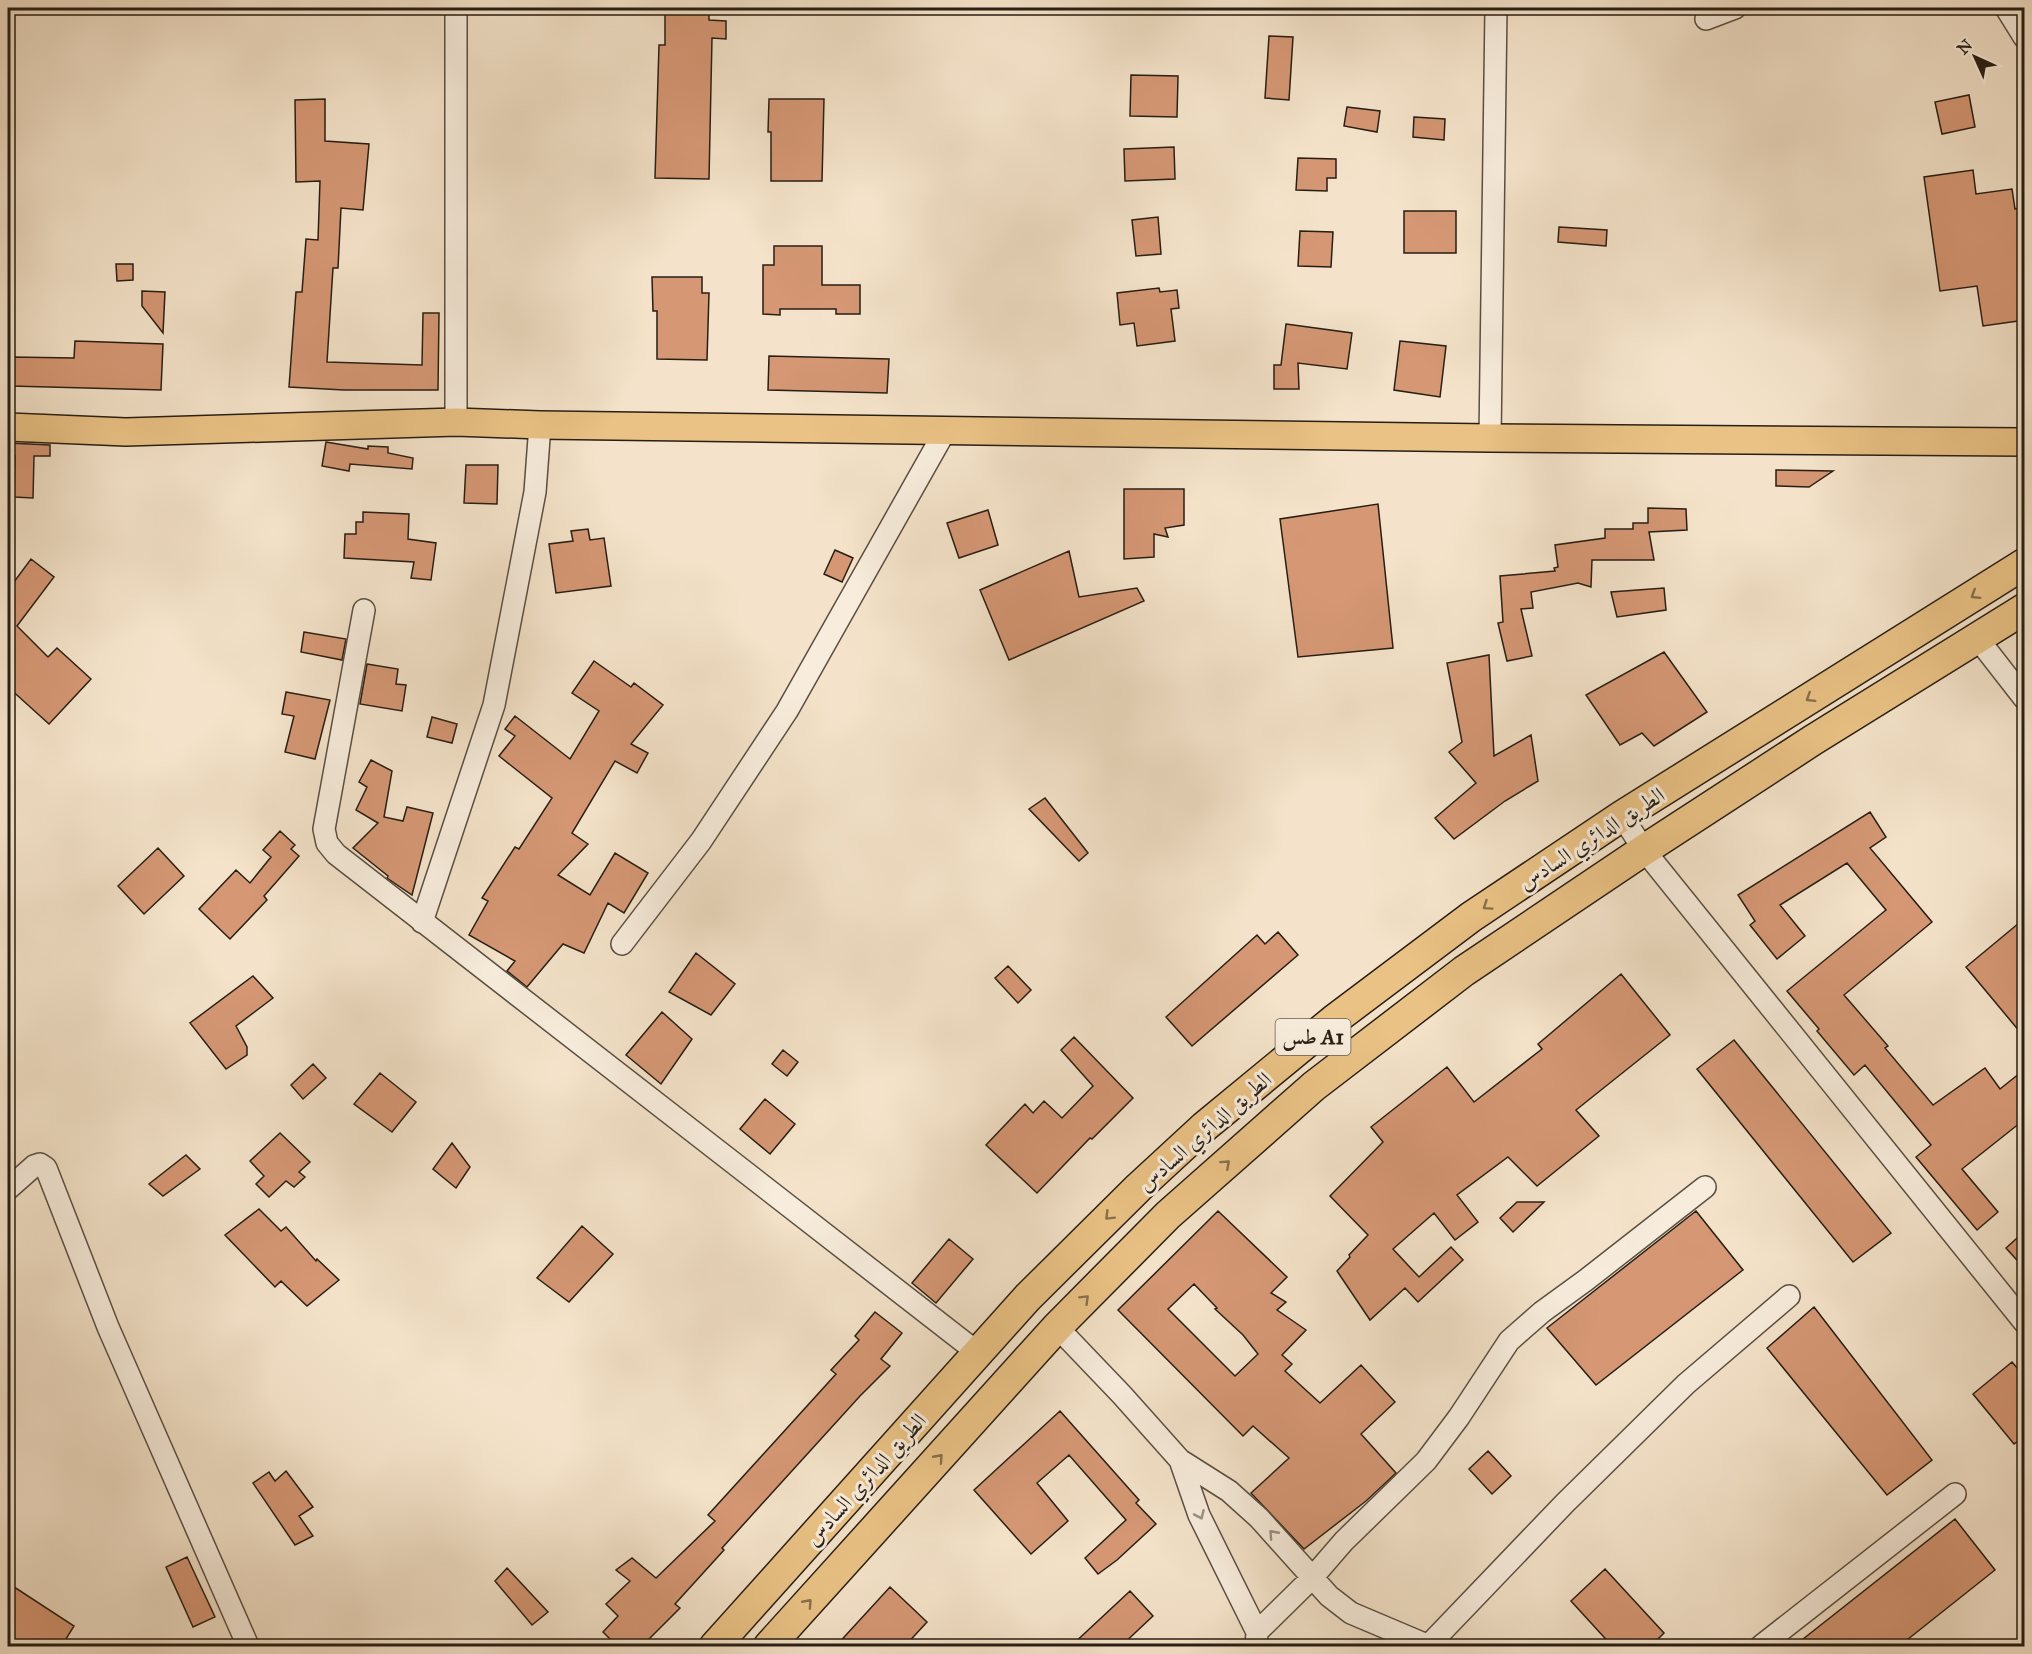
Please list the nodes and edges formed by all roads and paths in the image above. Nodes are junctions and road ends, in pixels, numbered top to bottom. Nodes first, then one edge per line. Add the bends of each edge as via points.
1 (456, 8) edge
2 (1497, 8) edge
3 (1735, 8) edge
4 (2006, 8) edge
5 (1706, 19) dead end
6 (2025, 37) edge
7 (456, 422) junction
8 (540, 425) junction
9 (8, 427) edge
10 (945, 430) junction
11 (1490, 438) junction
12 (2025, 442) edge
13 (2025, 564) edge
14 (2025, 609) edge
15 (364, 610) dead end
16 (1978, 639) junction
17 (2025, 698) edge
18 (1622, 816) junction
19 (1644, 850) junction
20 (422, 921) junction
21 (622, 944) dead end
22 (1334, 1020) junction
23 (1358, 1052) junction
24 (1705, 1187) dead end
25 (8, 1189) edge
26 (1789, 1296) dead end
27 (1028, 1297) junction
28 (2025, 1322) edge
29 (1057, 1328) junction
30 (978, 1353) junction
31 (1180, 1460) junction
32 (1955, 1494) dead end
33 (1312, 1578) junction
34 (1257, 1639) edge
35 (1429, 1646) edge
36 (248, 1647) edge
37 (715, 1647) edge
38 (769, 1647) edge
39 (1761, 1647) edge

1 - 7 street
2 - 11 street
3 - 5 street
4 - 6 street
7 - 8 main road
7 - 9 main road via 126,432
8 - 10 main road
8 - 20 street via 535,492 494,705
10 - 11 main road
10 - 21 street via 787,711 701,841
11 - 12 main road
13 -> 18 highway, الطريق الدائري السادس / طس A1
14 - 16 highway, الطريق الدائري السادس / طس A1
15 - 20 street via 324,829 327,843 336,854
16 - 17 street
16 - 19 highway, الطريق الدائري السادس / طس A1
18 - 19 street
18 -> 22 highway, الطريق الدائري السادس / طس A1 via 1471,917
19 - 23 highway, الطريق الدائري السادس / طس A1 via 1464,971
19 - 28 street
20 - 30 street
22 - 23 highway
22 -> 27 highway, الطريق الدائري السادس / طس A1 via 1187,1142
29 -> 23 highway, الطريق الدائري السادس / طس A1 via 1168,1215
24 - 33 street via 1509,1341 1426,1461
25 - 36 street via 34,1166 46,1168 108,1327
26 - 35 street via 1686,1384 1565,1503
27 - 29 highway
27 - 30 highway, الطريق الدائري السادس / طس A1
29 - 31 street
38 -> 29 highway, الطريق الدائري السادس / طس A1
30 - 37 highway, الطريق الدائري السادس / طس A1
33 -> 31 street via 1259,1518 1229,1491
31 -> 34 street via 1199,1515
32 - 39 street
33 - 34 street
33 - 35 street via 1351,1613

